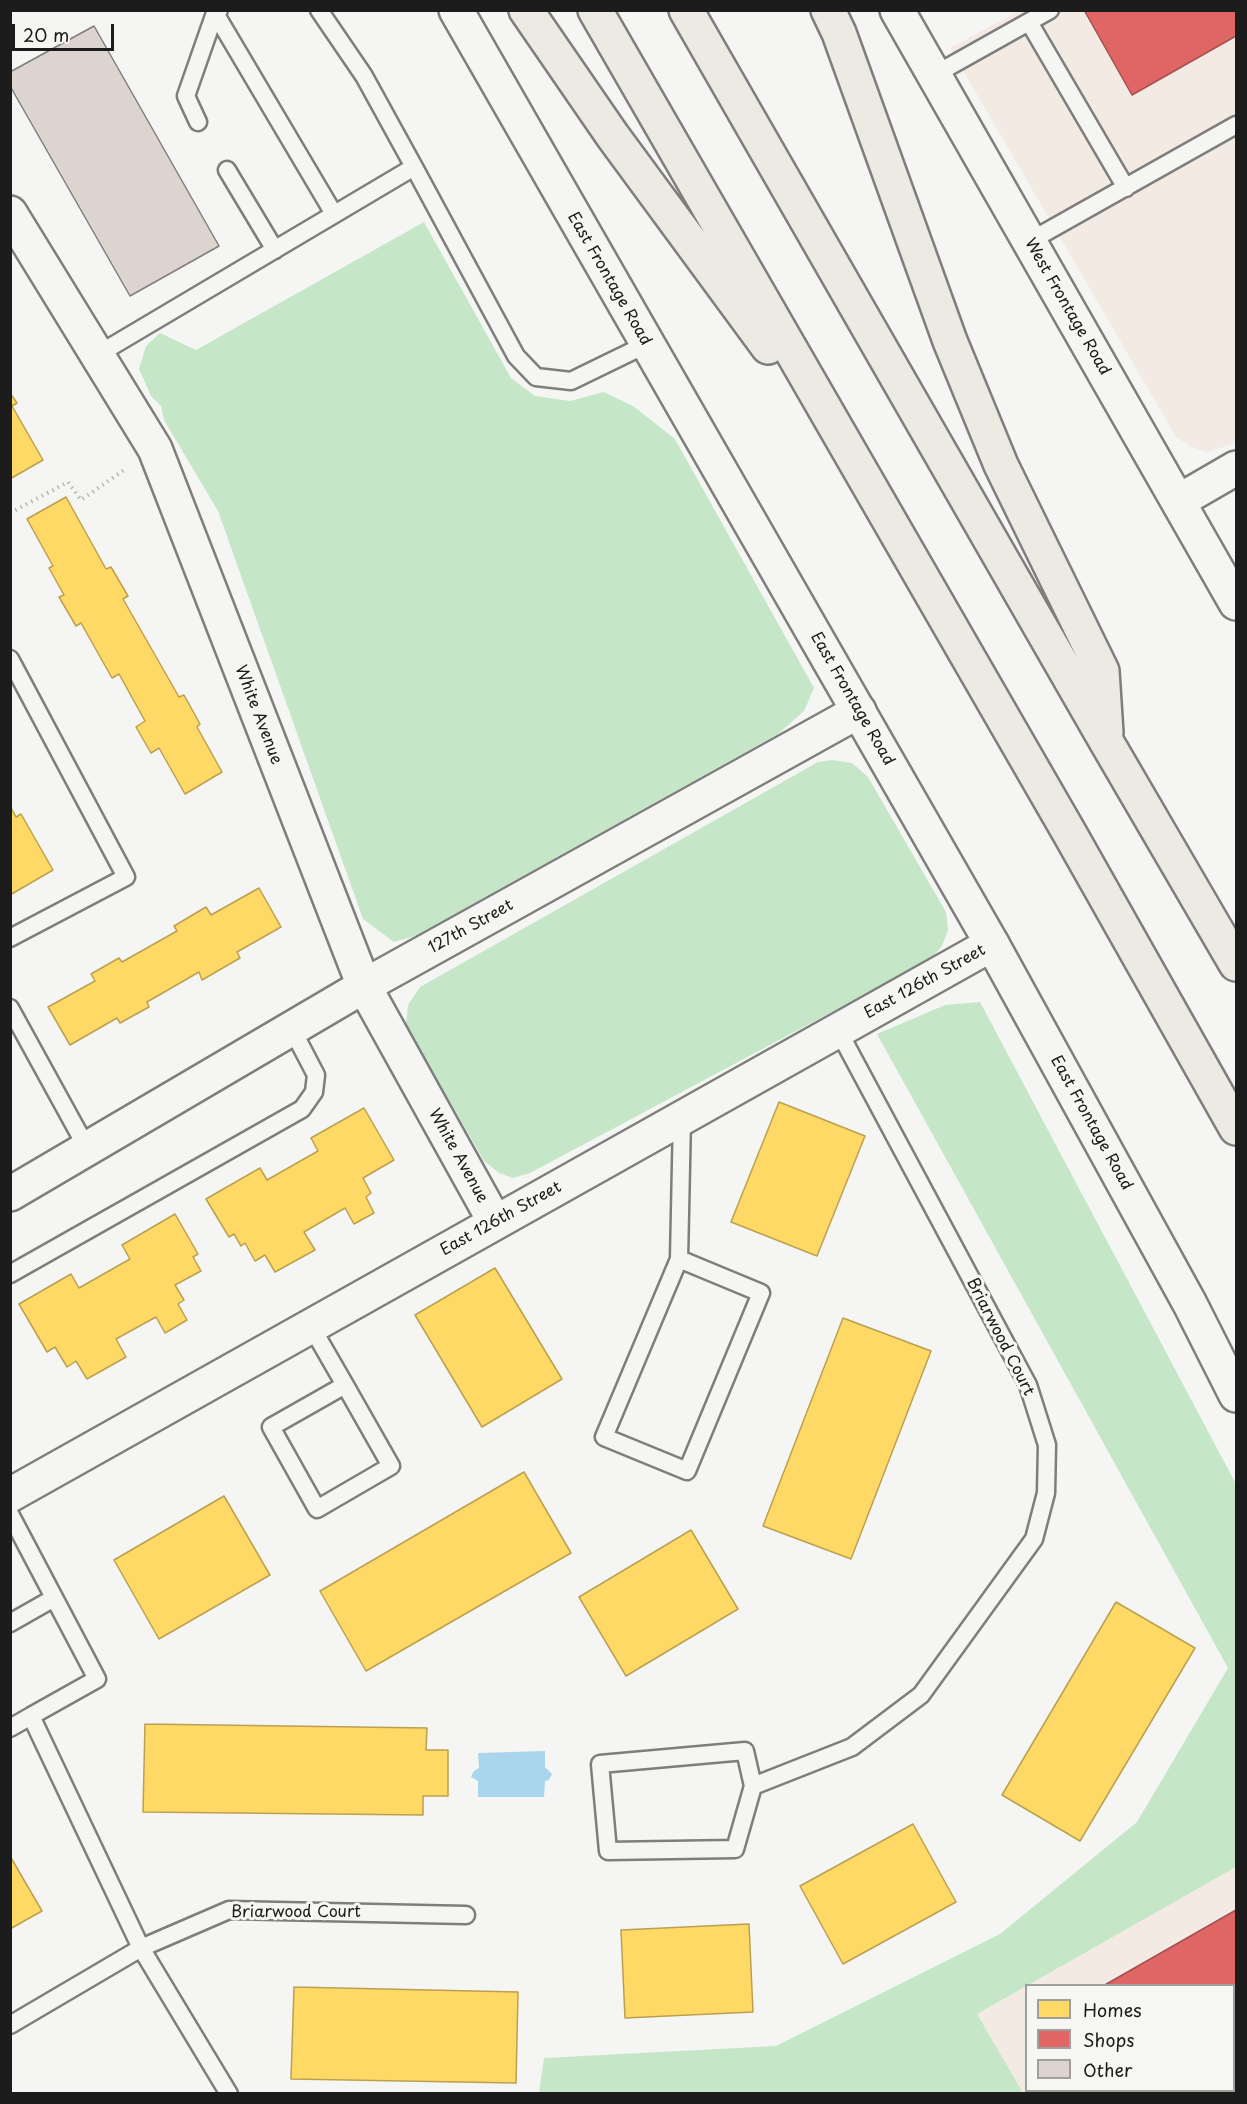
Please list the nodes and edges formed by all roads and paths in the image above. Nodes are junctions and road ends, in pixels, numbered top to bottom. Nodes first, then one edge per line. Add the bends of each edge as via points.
1 (319, 10) edge
2 (456, 10) edge
3 (525, 10) edge
4 (595, 10) edge
5 (686, 10) edge
6 (828, 10) edge
7 (897, 10) edge
8 (1050, 10) edge
9 (217, 12) edge
10 (1029, 22) junction
11 (934, 75) junction
12 (198, 122) dead end
13 (1236, 126) edge
14 (414, 167) junction
15 (227, 170) dead end
16 (1126, 188) junction
17 (10, 213) edge
18 (334, 214) junction
19 (1030, 242) junction
20 (275, 250) junction
21 (647, 344) junction
22 (97, 355) junction
23 (818, 398) junction
24 (155, 449) junction
25 (1236, 468) edge
26 (1179, 501) junction
27 (10, 513) edge
28 (1236, 603) edge
29 (10, 659) edge
30 (859, 711) junction
31 (1106, 741) junction
32 (10, 938) edge
33 (993, 944) junction
34 (1236, 964) edge
35 (364, 986) junction
36 (10, 1008) edge
37 (292, 1029) junction
38 (838, 1030) junction
39 (682, 1118) junction
40 (1236, 1128) edge
41 (88, 1150) junction
42 (10, 1194) edge
43 (495, 1222) junction
44 (679, 1259) junction
45 (10, 1274) edge
46 (311, 1326) junction
47 (345, 1386) junction
48 (1236, 1395) edge
49 (10, 1495) edge
50 (10, 1514) edge
51 (54, 1598) junction
52 (10, 1623) edge
53 (31, 1716) junction
54 (10, 1728) edge
55 (753, 1786) junction
56 (466, 1915) dead end
57 (141, 1947) junction
58 (10, 2025) edge
59 (230, 2094) edge

1 - 14 lane via 364,76
2 - 21 street, East Frontage Road
3 - 23 highway via 790,378
4 - 23 highway
5 - 31 highway
6 - 31 highway via 950,341 1001,465 1102,671
7 - 11 street, West Frontage Road
8 - 10 lane
9 - 12 lane via 186,96
9 - 18 lane
10 - 11 lane
10 - 16 lane
11 - 19 street, West Frontage Road
13 - 16 lane
14 - 18 lane
14 - 21 lane via 516,356 536,377 571,381
15 - 20 lane
16 - 19 lane
17 - 22 street, White Avenue
18 - 20 lane
19 - 26 street, West Frontage Road
20 - 22 lane
21 - 30 street, East Frontage Road
22 - 24 street, White Avenue
23 - 40 highway
24 - 27 path via 81,500 68,482
24 - 35 street, White Avenue
25 - 26 street
26 - 28 street, West Frontage Road
29 - 32 lane via 126,877
30 - 33 street, East Frontage Road
30 - 35 street, 127th Street
31 - 34 highway
33 - 38 street, East 126th Street
33 - 48 street, East Frontage Road
35 - 37 street, 127th Street
35 - 43 street, White Avenue
36 - 41 lane
37 - 41 street, 127th Street
37 - 45 lane via 316,1075 314,1092 302,1109
38 - 39 street, East 126th Street
38 - 55 lane, Briarwood Court via 1028,1385 1047,1446 1046,1493 1034,1539 921,1695 852,1747
39 - 43 street, East 126th Street
39 - 44 lane
41 - 42 street, 127th Street
43 - 46 street, East 126th Street
44 - 44 lane via 604,1437 687,1471 761,1293
46 - 47 lane
46 - 49 street, East 126th Street
47 - 47 lane via 391,1466 317,1509 271,1427
50 - 51 lane
51 - 52 lane
51 - 53 lane via 97,1679
53 - 54 lane
53 - 57 lane
55 - 55 lane via 745,1751 600,1764 608,1851 735,1849
56 - 57 lane, Briarwood Court via 229,1910
57 - 58 lane, Briarwood Court
57 - 59 lane

